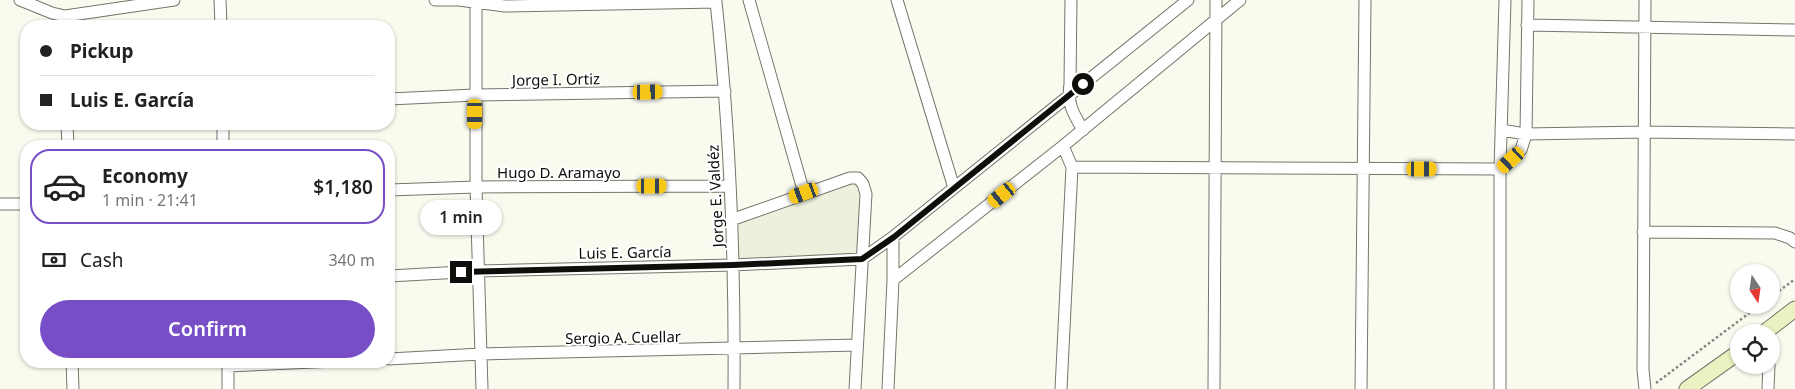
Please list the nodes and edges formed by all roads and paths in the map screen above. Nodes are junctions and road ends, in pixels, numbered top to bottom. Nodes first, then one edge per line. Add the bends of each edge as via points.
1 (20, 0) edge
2 (174, 0) edge
3 (220, 0) edge
4 (435, 0) edge
5 (749, 0) edge
6 (897, 0) edge
7 (1071, 0) edge
8 (1188, 0) edge
9 (1216, 0) edge
10 (1240, 0) edge
11 (1365, 0) edge
12 (1505, 0) edge
13 (1528, 0) edge
14 (1646, 0) edge
15 (476, 1) edge
16 (717, 1) edge
17 (1216, 19) junction
18 (63, 20) edge
19 (70, 20) edge
20 (221, 20) edge
21 (1527, 25) junction
22 (1645, 27) junction
23 (1795, 30) edge
24 (725, 91) junction
25 (475, 95) junction
26 (1068, 96) junction
27 (395, 99) edge
28 (1083, 130) junction
29 (1502, 130) junction
30 (1644, 132) junction
31 (1526, 134) junction
32 (1795, 134) edge
33 (1063, 146) junction
34 (1072, 167) junction
35 (1215, 168) junction
36 (1363, 168) junction
37 (1500, 169) junction
38 (730, 186) junction
39 (476, 187) junction
40 (954, 188) junction
41 (395, 190) edge
42 (804, 193) junction
43 (0, 204) edge
44 (20, 204) edge
45 (731, 220) junction
46 (1643, 232) junction
47 (894, 237) junction
48 (1795, 242) edge
49 (862, 259) junction
50 (733, 265) junction
51 (479, 271) junction
52 (395, 276) edge
53 (1795, 279) edge
54 (893, 280) junction
55 (1780, 290) edge
56 (1795, 309) edge
57 (1748, 314) edge
58 (1777, 324) edge
59 (857, 346) junction
60 (734, 349) junction
61 (481, 354) junction
62 (1730, 358) edge
63 (395, 359) edge
64 (72, 368) edge
65 (228, 368) edge
66 (1769, 374) edge
67 (1650, 386) edge
68 (73, 389) edge
69 (228, 389) edge
70 (482, 389) edge
71 (734, 389) edge
72 (855, 389) edge
73 (888, 389) edge
74 (1061, 389) edge
75 (1214, 389) edge
76 (1361, 389) edge
77 (1500, 389) edge
78 (1687, 389) edge
79 (1768, 389) edge

1 - 18 street
2 - 19 street
3 - 20 street
4 - 15 street
5 - 42 street
6 - 40 street
7 - 26 street
8 - 26 street
9 - 17 street
10 - 17 street
11 - 36 street
12 - 29 street
13 - 21 street
14 - 22 street
15 - 16 street via 506,6
15 - 25 street
16 - 24 street, Jorge E. Valdéz
17 - 28 street
17 - 35 street
21 - 22 street
21 - 31 street
22 - 23 street
22 - 30 street
24 - 25 street, Jorge I. Ortiz
24 - 38 street, Jorge E. Valdéz
25 - 27 street, Jorge I. Ortiz
25 - 39 street
26 - 28 street
26 - 40 street
28 - 33 street
29 - 31 street
29 - 37 street
30 - 31 street
30 - 32 street
30 - 46 street
31 - 37 street via 1521,150
33 - 34 street
33 - 54 street
34 - 35 street
34 - 74 street
35 - 36 street
35 - 75 street
36 - 37 street
36 - 76 street
37 - 77 street
38 - 39 street, Hugo D. Aramayo
38 - 45 street, Jorge E. Valdéz
39 - 41 street, Hugo D. Aramayo
39 - 51 street
40 - 47 street
42 - 45 street
42 - 49 street via 858,178 866,194
43 - 44 street
45 - 50 street, Jorge E. Valdéz
46 - 48 street via 1775,234
46 - 67 street via 1643,370
47 - 49 street
47 - 54 street
49 - 50 street, Luis E. García
49 - 59 street
50 - 51 street, Luis E. García
50 - 60 street, Jorge E. Valdéz
51 - 52 street, Luis E. García
51 - 61 street
53 - 55 path
54 - 73 street
56 - 58 main road
57 - 67 path
59 - 60 street, Sergio A. Cuellar
59 - 72 street
60 - 61 street, Sergio A. Cuellar
60 - 71 street, Jorge E. Valdéz
61 - 63 street, Sergio A. Cuellar
61 - 70 street
62 - 78 main road
64 - 68 street
65 - 69 street
66 - 79 street

